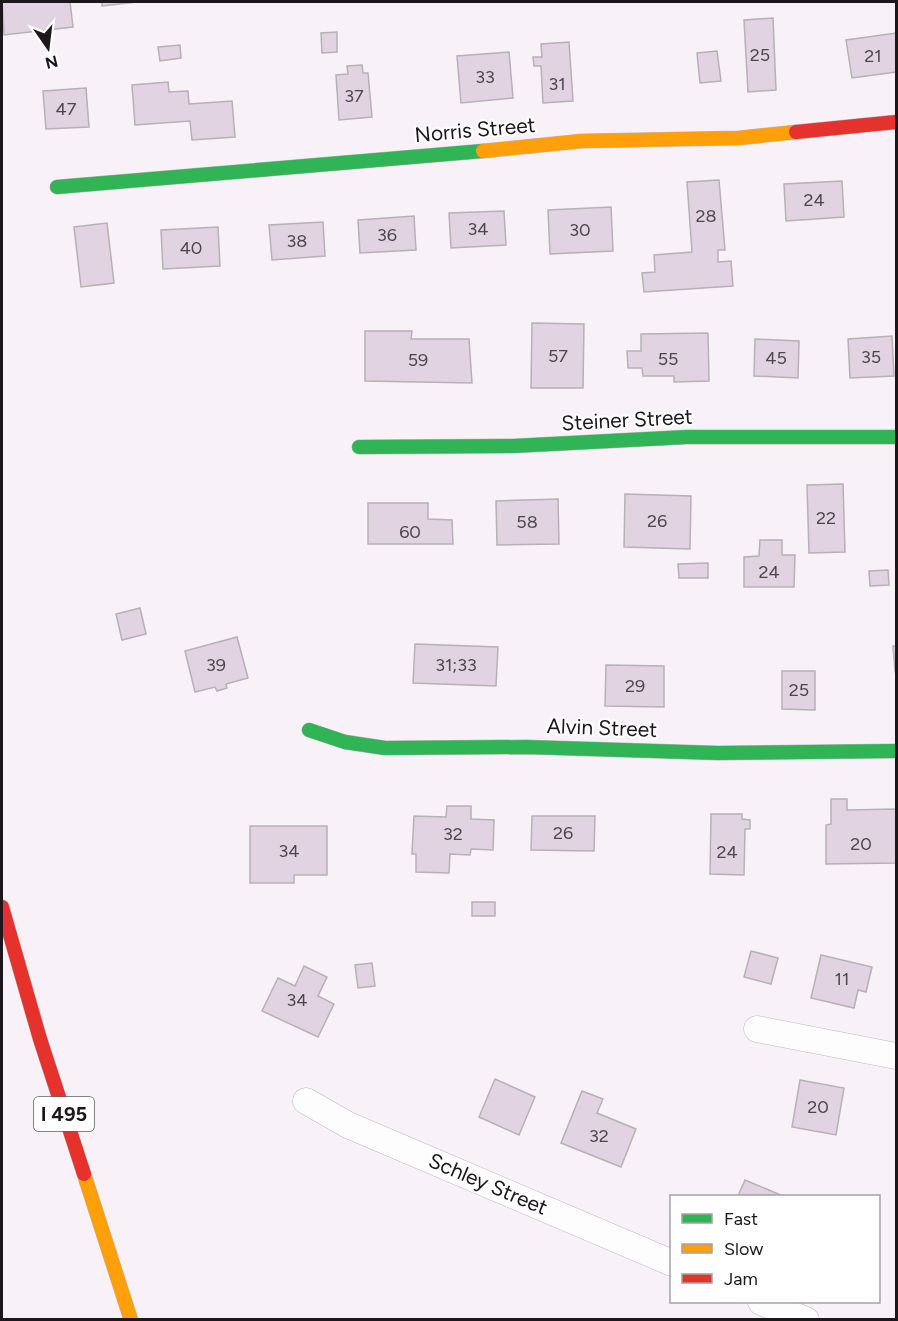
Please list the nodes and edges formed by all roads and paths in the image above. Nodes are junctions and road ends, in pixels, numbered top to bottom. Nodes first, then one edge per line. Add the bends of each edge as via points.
1 (897, 122) edge
2 (57, 187) dead end
3 (897, 437) edge
4 (359, 447) dead end
5 (309, 730) dead end
6 (897, 750) edge
7 (2, 908) edge
8 (757, 1029) dead end
9 (897, 1056) edge
10 (306, 1101) dead end
11 (670, 1262) edge
12 (764, 1303) edge
13 (131, 1320) edge
14 (806, 1320) edge

1 - 2 main road, Norris Street via 739,138 560,143
3 - 4 main road, Steiner Street via 687,437 513,446
5 - 6 main road, Alvin Street via 345,742 385,748 526,747 718,753
7 - 13 main road, I 495
8 - 9 street
10 - 11 street, Schley Street via 348,1125
12 - 14 street

